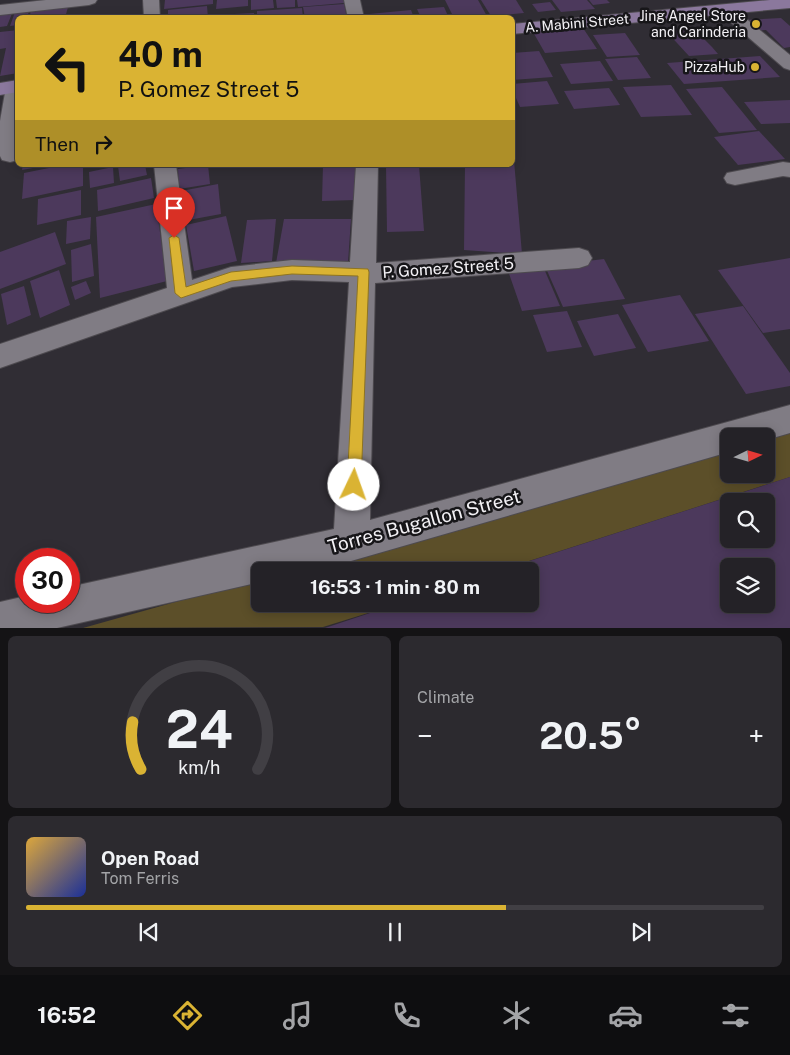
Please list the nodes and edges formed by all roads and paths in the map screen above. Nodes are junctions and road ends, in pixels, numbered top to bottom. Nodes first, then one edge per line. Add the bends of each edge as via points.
1 (89, 0) edge
2 (151, 0) edge
3 (352, 0) edge
4 (42, 3) edge
5 (790, 4) edge
6 (0, 10) edge
7 (726, 10) junction
8 (152, 15) edge
9 (355, 15) edge
10 (515, 28) edge
11 (790, 64) edge
12 (11, 87) edge
13 (10, 155) dead end
14 (166, 167) edge
15 (368, 167) edge
16 (790, 170) edge
17 (735, 178) dead end
18 (579, 258) dead end
19 (364, 272) junction
20 (181, 293) junction
21 (0, 356) edge
22 (790, 419) edge
23 (758, 428) edge
24 (720, 439) edge
25 (351, 543) junction
26 (0, 621) edge

1 - 4 street
2 - 8 street
3 - 9 street
4 - 6 street
5 - 7 main road, A. Mabini Street
7 - 10 main road, A. Mabini Street
7 - 11 street
12 - 13 street
14 - 20 street
15 - 19 street
16 - 17 street
18 - 19 street, P. Gomez Street 5
19 - 20 street, P. Gomez Street 5 via 292,270 231,277
19 - 25 street
20 - 21 street, P. Gomez Street 5
22 - 23 street, Torres Bugallon Street
24 - 25 street, Torres Bugallon Street
25 - 26 street, Torres Bugallon Street

